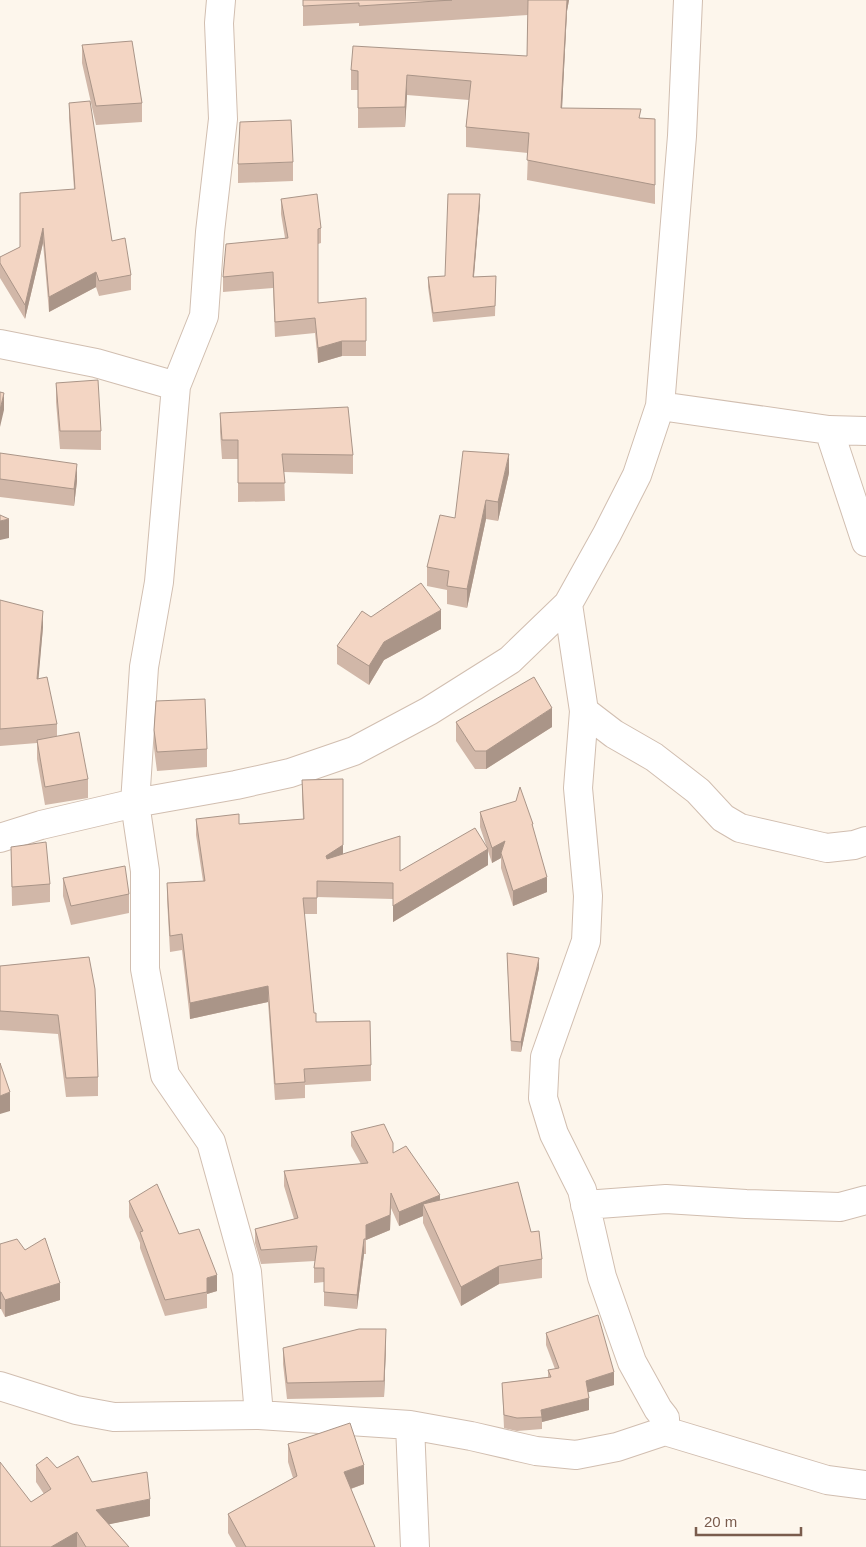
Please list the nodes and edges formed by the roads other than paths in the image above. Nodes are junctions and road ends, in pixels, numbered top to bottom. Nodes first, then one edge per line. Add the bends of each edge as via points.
1 (221, 0) edge
2 (688, 0) edge
3 (0, 344) edge
4 (176, 386) junction
5 (660, 406) junction
6 (829, 430) junction
7 (866, 431) edge
8 (866, 542) edge
9 (568, 604) junction
10 (584, 711) junction
11 (135, 803) junction
12 (0, 838) edge
13 (866, 841) edge
14 (866, 1200) edge
15 (585, 1206) junction
16 (0, 1386) edge
17 (259, 1415) junction
18 (410, 1425) junction
19 (665, 1431) junction
20 (866, 1485) edge
21 (415, 1547) edge

1 - 4 street via 223,119 204,316
2 - 5 street via 682,136
3 - 4 street via 96,362
4 - 11 street via 159,582 144,667
5 - 6 street
5 - 9 street via 637,475
6 - 7 street
6 - 8 street
9 - 10 street
9 - 11 street via 510,660 429,711 354,751 281,775
10 - 13 street via 614,734 654,757 698,791 723,818 740,828 827,848
10 - 15 street via 578,788 588,896 586,941 545,1057 543,1098 554,1134 582,1190
11 - 12 street
11 - 17 street via 145,871 145,968 165,1075 211,1142 247,1272
14 - 15 street via 840,1207 666,1199
15 - 19 street via 602,1277 632,1362 665,1418
16 - 17 street via 76,1410 114,1417
17 - 18 street
18 - 19 street via 536,1452 576,1455 617,1447
18 - 21 street
19 - 20 street via 826,1480

